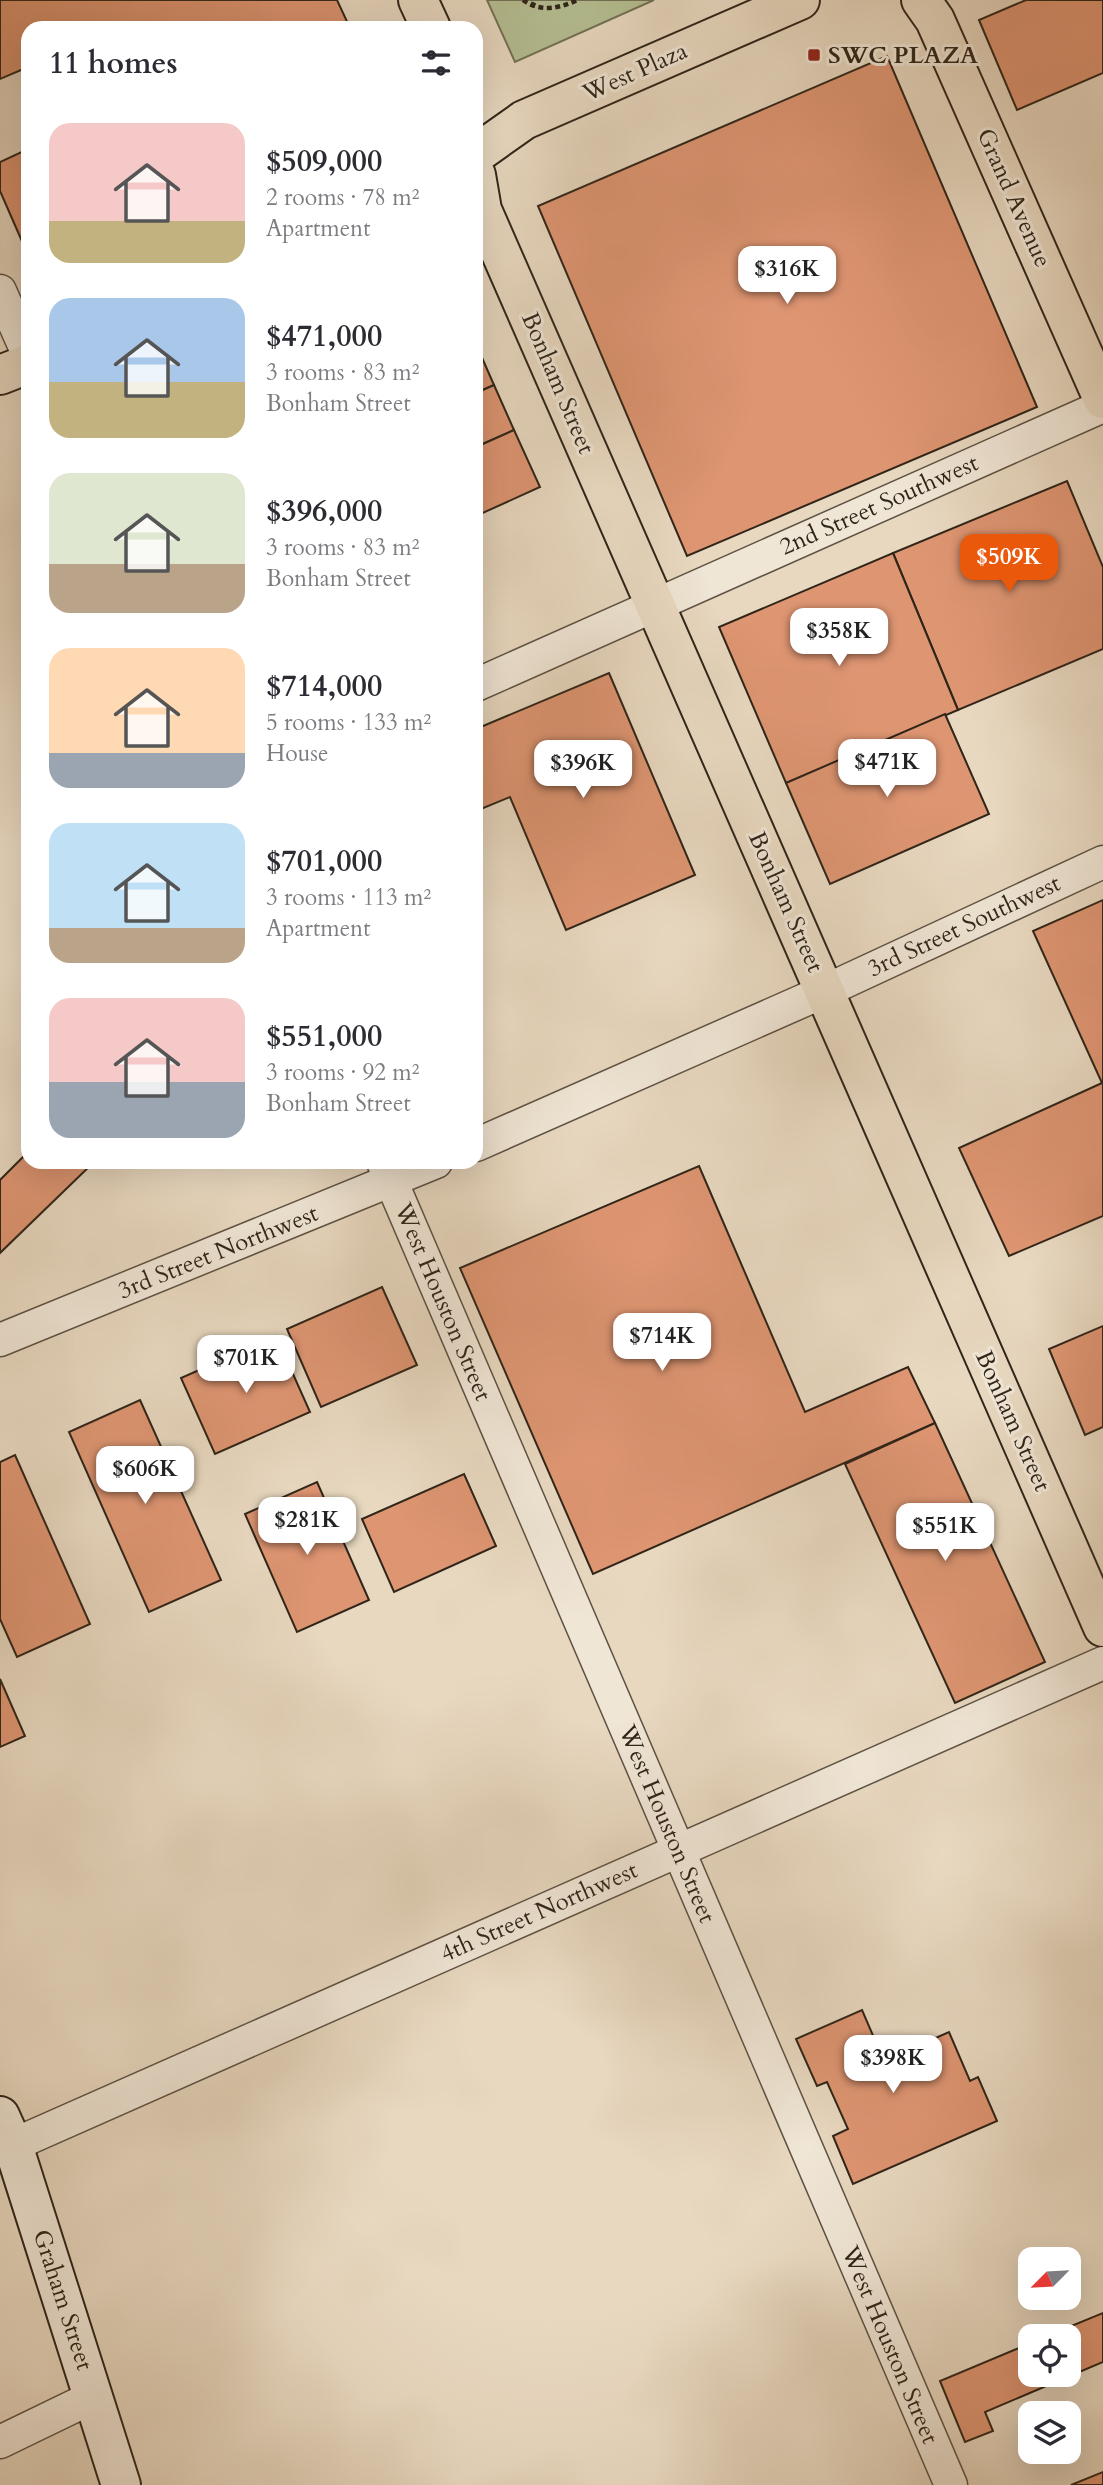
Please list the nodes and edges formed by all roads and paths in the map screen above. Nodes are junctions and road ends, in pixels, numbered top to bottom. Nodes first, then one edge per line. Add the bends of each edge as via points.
1 (418, 0) edge
2 (523, 0) edge
3 (535, 0) edge
4 (578, 0) edge
5 (800, 0) edge
6 (921, 0) edge
7 (533, 7) junction
8 (428, 21) edge
9 (483, 149) edge
10 (483, 212) edge
11 (0, 290) edge
12 (21, 338) edge
13 (21, 367) edge
14 (0, 375) edge
15 (1103, 399) edge
16 (1103, 406) edge
17 (654, 605) junction
18 (483, 682) edge
19 (1103, 862) edge
20 (825, 991) junction
21 (483, 1141) edge
22 (387, 1172) edge
23 (0, 1340) edge
24 (1103, 1626) edge
25 (1103, 1662) edge
26 (678, 1851) junction
27 (6, 2131) edge
28 (95, 2396) junction
29 (0, 2442) edge
30 (121, 2485) edge
31 (951, 2485) edge

1 - 8 main road
2 - 7 path
3 - 7 path
4 - 7 path via 556,9
5 - 9 main road, West Plaza via 524,120
6 - 15 main road, Grand Avenue via 935,20
10 - 17 main road, Bonham Street
11 - 12 street
13 - 14 main road
16 - 17 street, 2nd Street Southwest
17 - 18 street, 2nd Street Southwest
17 - 20 main road, Bonham Street
19 - 20 street, 3rd Street Southwest
20 - 21 street
20 - 24 main road, Bonham Street
22 - 23 street, 3rd Street Northwest
22 - 26 street, West Houston Street
25 - 26 street, 4th Street Northwest
26 - 27 street, 4th Street Northwest
26 - 31 street, West Houston Street
27 - 28 street, Graham Street
28 - 29 street
28 - 30 street, Graham Street

